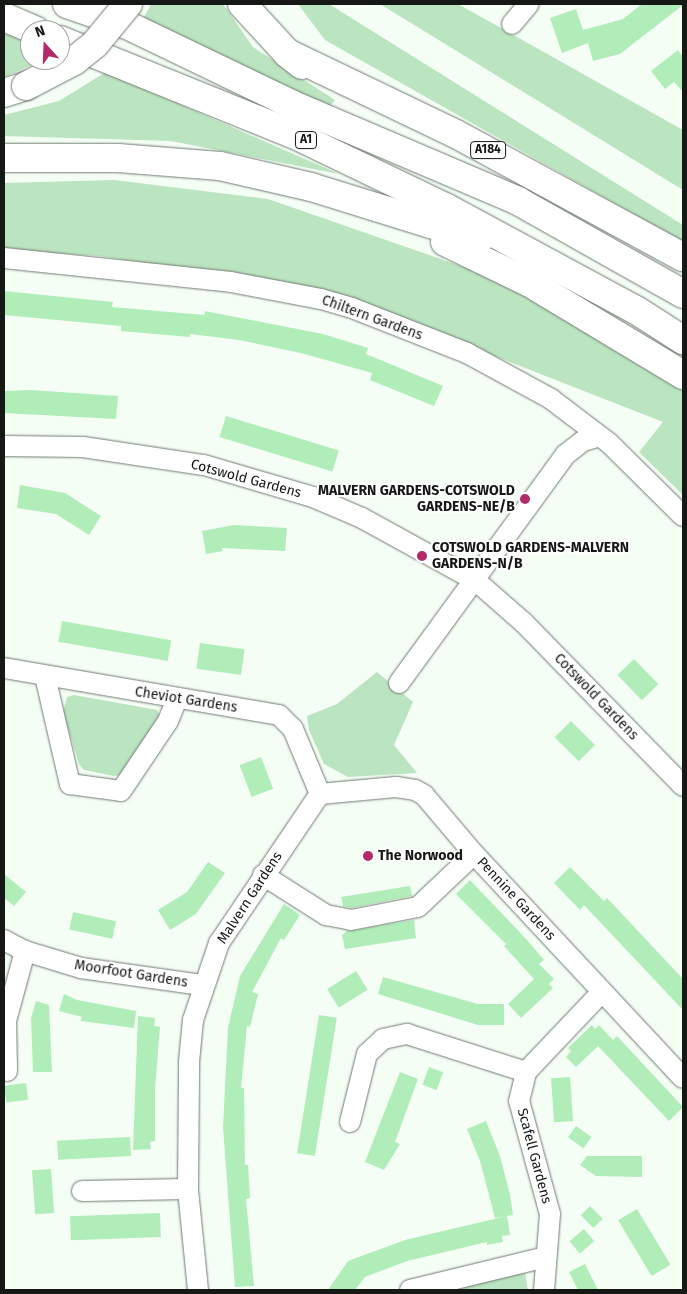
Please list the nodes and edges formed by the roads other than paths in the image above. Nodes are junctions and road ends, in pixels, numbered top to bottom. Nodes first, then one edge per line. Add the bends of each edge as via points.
1 (68, 4) edge
2 (128, 4) edge
3 (242, 4) edge
4 (529, 4) edge
5 (4, 17) edge
6 (20, 24) edge
7 (512, 24) dead end
8 (70, 44) edge
9 (287, 53) junction
10 (15, 90) edge
11 (4, 158) edge
12 (518, 201) junction
13 (369, 205) junction
14 (683, 257) edge
15 (4, 258) edge
16 (543, 259) junction
17 (683, 294) edge
18 (683, 340) edge
19 (683, 375) edge
20 (597, 437) junction
21 (4, 446) edge
22 (683, 516) edge
23 (475, 580) junction
24 (4, 668) edge
25 (45, 676) junction
26 (399, 683) dead end
27 (177, 700) junction
28 (683, 786) edge
29 (320, 794) junction
30 (474, 854) junction
31 (263, 875) junction
32 (4, 940) edge
33 (25, 951) junction
34 (202, 985) junction
35 (602, 992) junction
36 (6, 1070) dead end
37 (526, 1072) junction
38 (683, 1078) edge
39 (350, 1122) dead end
40 (188, 1189) junction
41 (82, 1191) dead end
42 (546, 1257) junction
43 (198, 1290) edge
44 (410, 1290) edge
45 (544, 1290) edge

1 - 12 highway, A1 via 127,25 291,104
2 - 10 highway, bridge via 95,44 74,61
3 - 9 highway, A1
4 - 7 street
5 - 6 highway
8 - 16 highway, A1 via 293,134 447,208
9 - 12 highway, A1 via 330,86
9 - 14 highway, A184 via 456,134
11 - 13 highway via 186,161 258,174
12 - 17 highway, A1
13 - 16 highway
13 - 19 highway via 530,283
15 - 20 street, Chiltern Gardens via 231,282 321,299 467,353 551,399
16 - 18 highway, A1
20 - 22 street, Chiltern Gardens via 609,443
20 - 23 street via 582,441 565,455
21 - 23 street, Cotswold Gardens via 82,447 141,454 257,479 362,518
23 - 26 street
23 - 28 street, Cotswold Gardens via 523,622
24 - 25 street, Cheviot Gardens
25 - 27 street, Cheviot Gardens
25 - 27 street via 70,784 121,791 168,721
27 - 29 street, Cheviot Gardens via 269,712 288,721
29 - 30 street, Pennine Gardens via 396,787 415,790 424,794
29 - 31 street, Malvern Gardens
30 - 31 street via 418,907 351,920 326,915
30 - 35 street, Pennine Gardens
31 - 34 street, Malvern Gardens via 219,943
32 - 33 street, Moorfoot Gardens
33 - 34 street, Moorfoot Gardens via 81,968
33 - 36 street via 6,1021
34 - 40 street, Malvern Gardens via 193,1020 189,1062
35 - 37 street, Scafell Gardens
35 - 38 street, Pennine Gardens
37 - 39 street via 416,1036 407,1034 383,1039 367,1054
37 - 42 street, Scafell Gardens via 519,1101 550,1214
40 - 41 street
40 - 43 street, Malvern Gardens
42 - 44 street
42 - 45 street, Scafell Gardens

